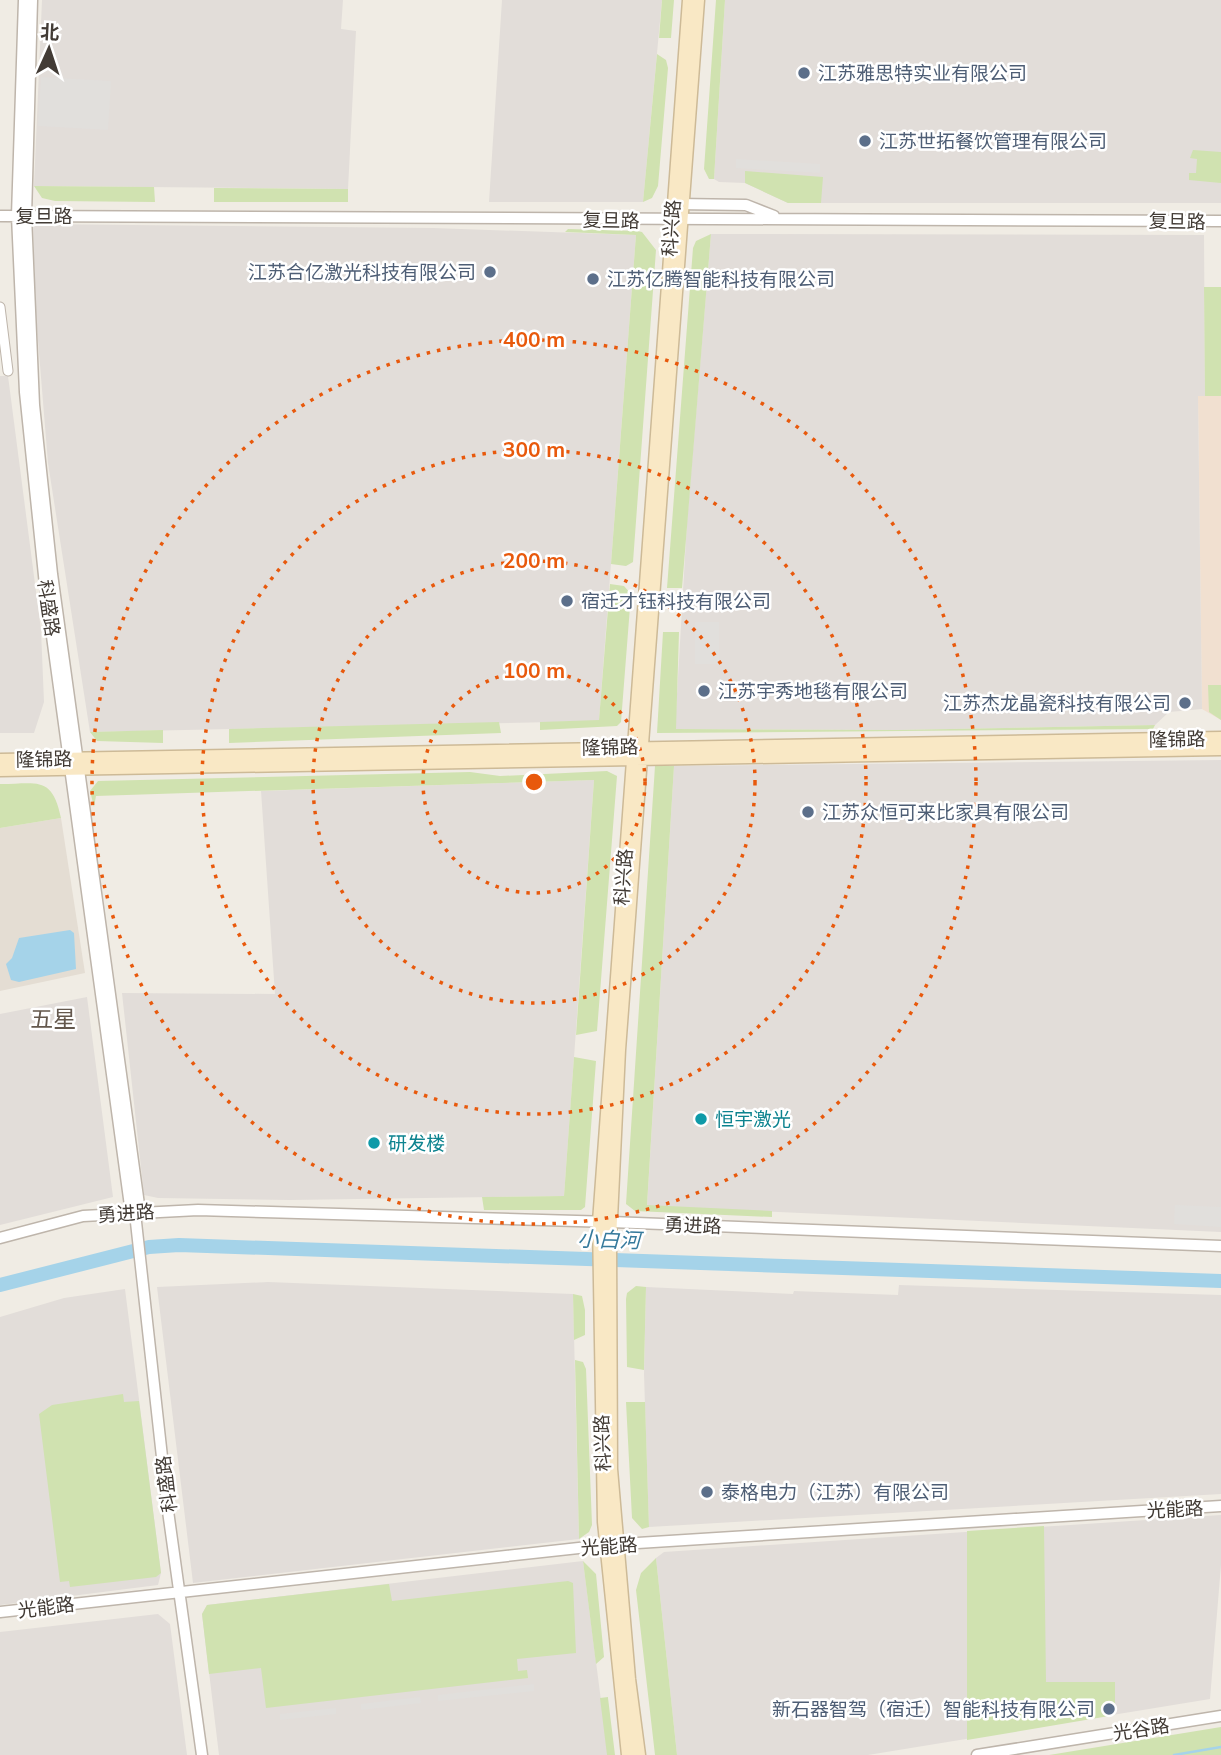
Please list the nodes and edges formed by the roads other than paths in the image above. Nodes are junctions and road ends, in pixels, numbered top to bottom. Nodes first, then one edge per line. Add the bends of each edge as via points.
1 (24, 0) edge
2 (32, 0) edge
3 (689, 0) edge
4 (698, 0) edge
5 (679, 204) junction
6 (0, 216) edge
7 (22, 216) junction
8 (780, 218) junction
9 (678, 220) junction
10 (1221, 221) edge
11 (0, 307) edge
12 (8, 371) dead end
13 (1221, 738) edge
14 (1221, 749) edge
15 (637, 752) junction
16 (0, 760) edge
17 (76, 763) junction
18 (0, 770) edge
19 (135, 1213) junction
20 (605, 1222) junction
21 (0, 1238) edge
22 (1221, 1246) edge
23 (1221, 1506) edge
24 (611, 1545) junction
25 (179, 1590) junction
26 (0, 1612) edge
27 (1221, 1716) edge
28 (202, 1755) edge
29 (628, 1755) edge
30 (639, 1755) edge
31 (977, 1755) edge

1 - 7 street, 科盛路
2 - 7 street, 科盛路
3 - 5 main road, 科兴路
4 - 5 main road, 科兴路
5 - 8 street via 746,205
5 - 9 main road, 科兴路
6 - 7 street, 复旦路
7 - 9 street, 复旦路
7 - 17 street, 科盛路 via 40,472
8 - 9 street, 复旦路
8 - 10 street, 复旦路
9 - 15 main road, 科兴路
11 - 12 street
13 - 15 main road, 隆锦路
14 - 15 main road, 隆锦路
15 - 17 main road, 隆锦路
15 - 20 main road, 科兴路
16 - 17 main road, 隆锦路
17 - 18 main road, 隆锦路
17 - 19 street, 科盛路
19 - 20 street, 勇进路 via 198,1210
19 - 21 street, 勇进路 via 66,1219
19 - 25 street, 科盛路
20 - 22 street, 勇进路
20 - 24 main road, 科兴路
23 - 24 street, 光能路
24 - 25 street, 光能路
24 - 29 main road, 科兴路
24 - 30 main road, 科兴路
25 - 26 street, 光能路
25 - 28 street, 科盛路
27 - 31 street, 光谷路

